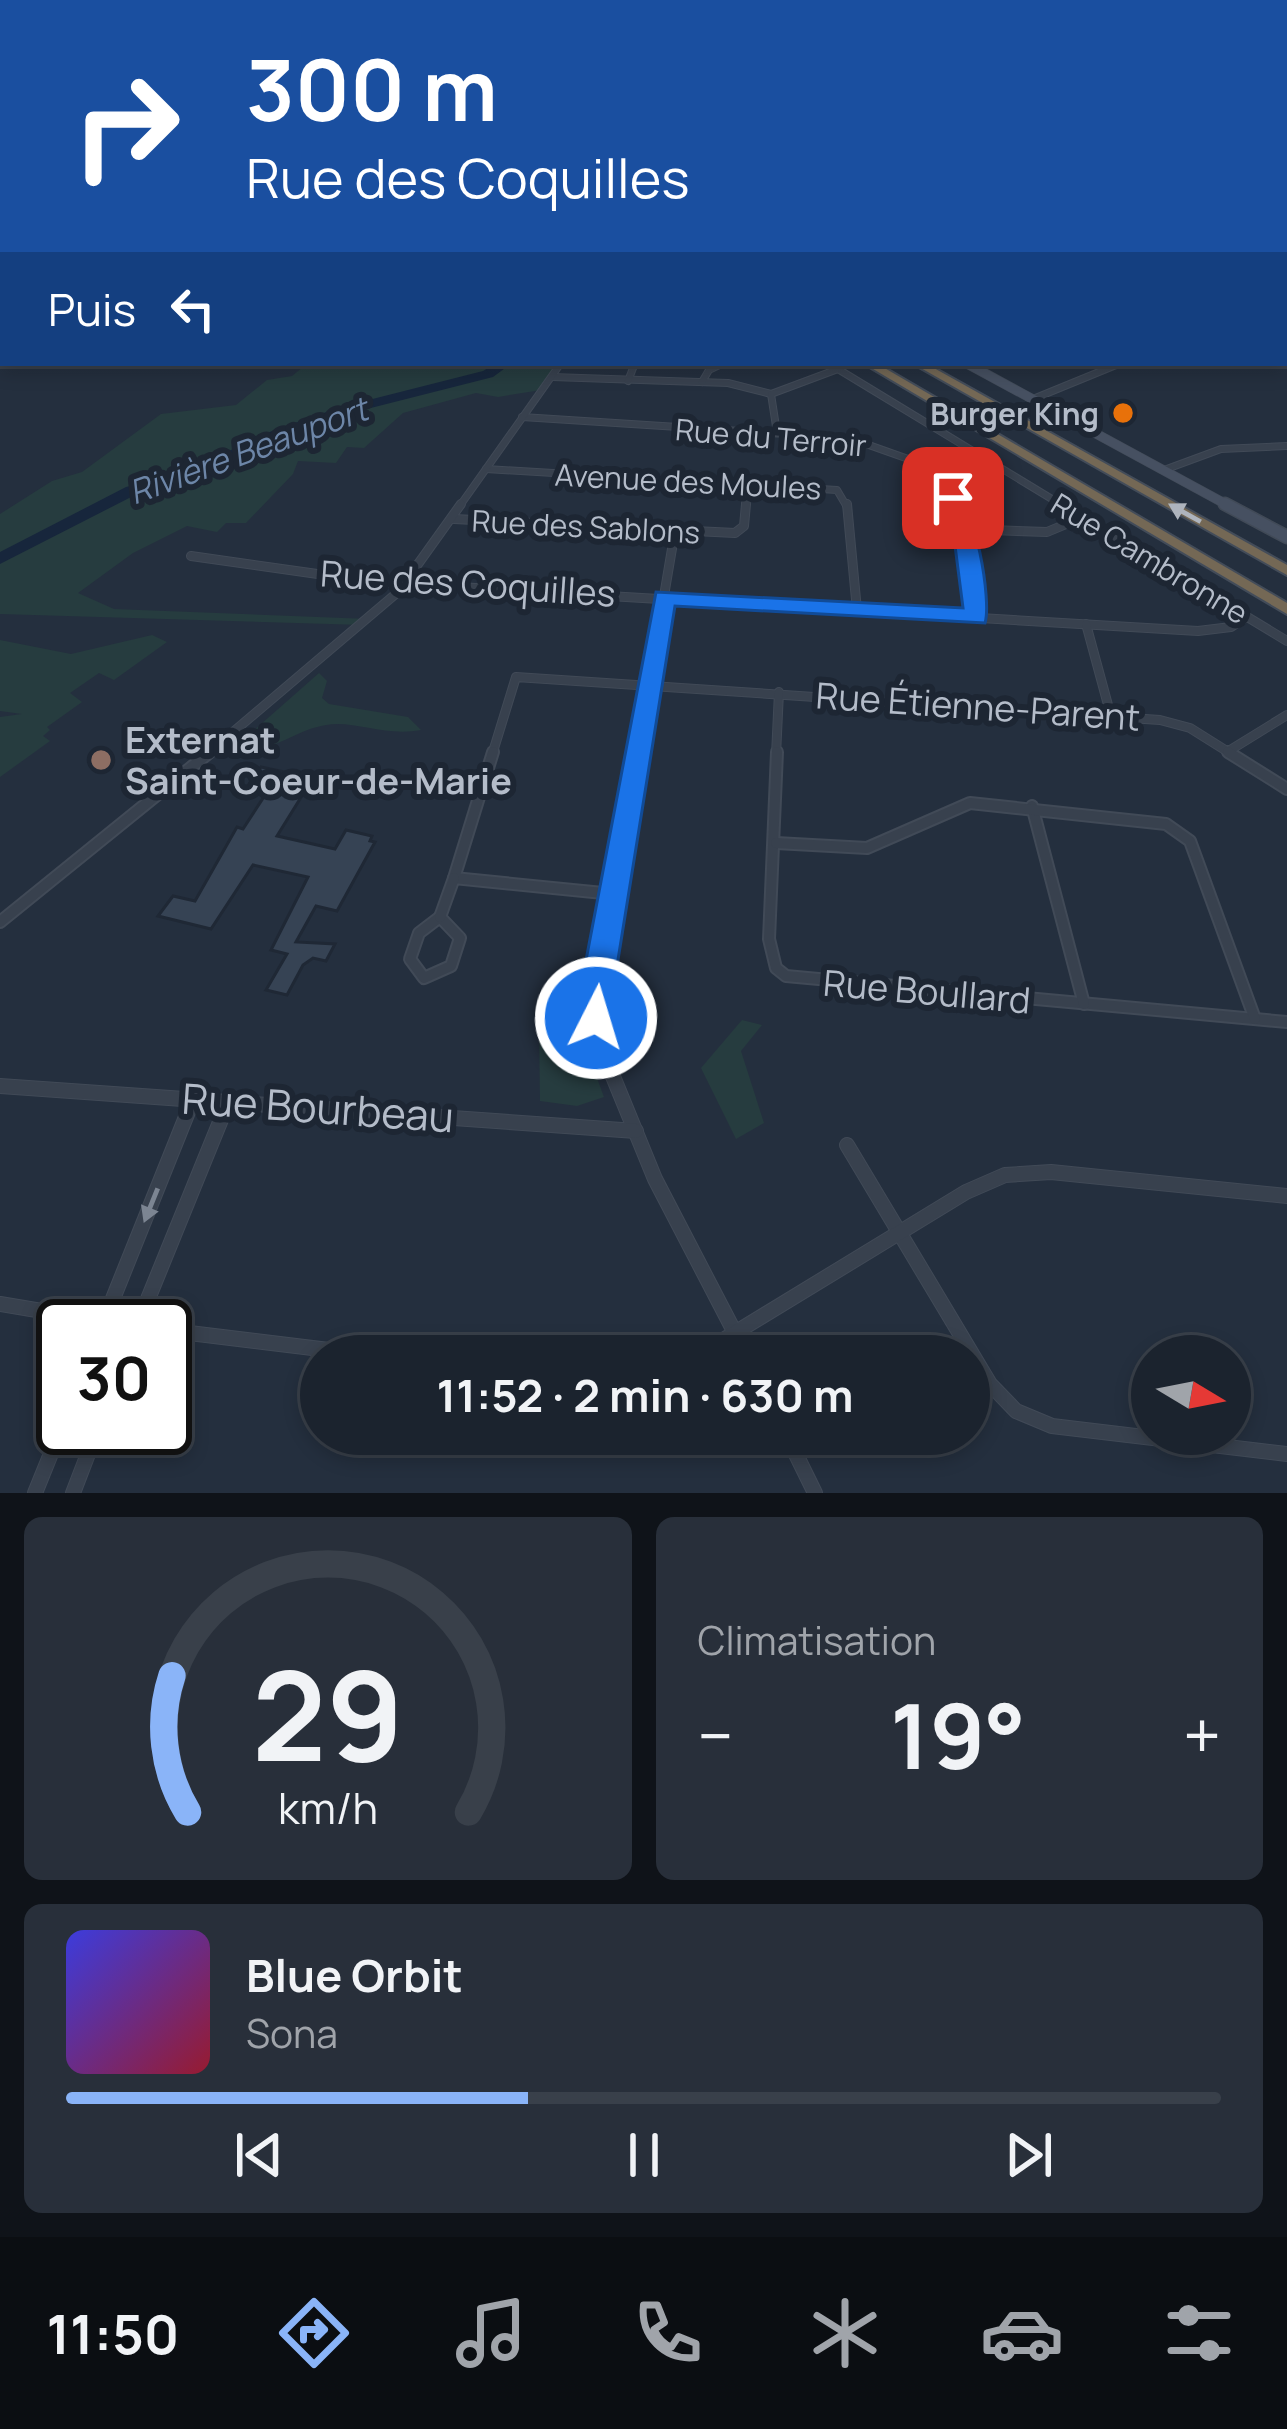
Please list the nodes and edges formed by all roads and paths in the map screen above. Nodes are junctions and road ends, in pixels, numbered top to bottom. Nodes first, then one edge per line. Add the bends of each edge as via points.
1 (559, 366) edge
2 (634, 366) edge
3 (718, 366) edge
4 (834, 366) edge
5 (873, 366) edge
6 (922, 366) edge
7 (972, 366) edge
8 (1113, 366) edge
9 (838, 368) junction
10 (552, 377) junction
11 (628, 381) junction
12 (702, 382) junction
13 (771, 394) junction
14 (1033, 399) junction
15 (522, 417) junction
16 (777, 433) junction
17 (1287, 446) edge
18 (486, 469) junction
19 (1165, 470) junction
20 (747, 483) junction
21 (1083, 517) junction
22 (454, 519) junction
23 (964, 530) junction
24 (675, 531) junction
25 (1287, 536) edge
26 (191, 556) dead end
27 (1287, 571) edge
28 (405, 584) junction
29 (664, 598) junction
30 (1287, 609) edge
31 (857, 610) junction
32 (1246, 616) junction
33 (976, 617) junction
34 (1087, 624) junction
35 (1287, 641) edge
36 (650, 683) junction
37 (779, 692) junction
38 (1287, 715) edge
39 (1111, 716) junction
40 (1227, 752) junction
41 (1287, 789) edge
42 (1032, 806) junction
43 (776, 843) junction
44 (454, 878) junction
45 (613, 894) junction
46 (440, 917) junction
47 (0, 922) edge
48 (1084, 1004) junction
49 (1255, 1019) junction
50 (1287, 1022) edge
51 (0, 1086) edge
52 (194, 1097) junction
53 (229, 1100) junction
54 (636, 1131) junction
55 (847, 1145) dead end
56 (1287, 1196) edge
57 (902, 1232) junction
58 (113, 1299) edge
59 (145, 1299) edge
60 (0, 1304) edge
61 (36, 1311) edge
62 (192, 1333) edge
63 (736, 1334) joint
64 (300, 1346) edge
65 (1287, 1454) edge
66 (50, 1455) edge
67 (88, 1455) edge
68 (796, 1455) edge
69 (35, 1493) edge
70 (73, 1493) edge
71 (815, 1493) edge

1 - 10 street
2 - 11 street
3 - 12 street
4 - 9 street, Rue Cambronne
5 - 30 highway
27 -> 6 highway
7 - 14 street
8 - 14 street
9 - 13 street
9 - 21 street, Rue Cambronne
10 - 11 street
10 - 15 street
11 - 12 street
12 - 13 street
13 - 16 street
14 - 19 street
15 - 16 street, Rue du Terroir
15 - 18 street
16 - 23 street, Rue du Terroir via 890,450 944,487
17 - 19 street via 1221,449
18 - 20 street, Avenue des Moules
18 - 22 street
19 - 25 street
20 - 24 street, Rue des Sablons via 740,530
20 - 31 street, Avenue des Moules via 843,495
21 - 23 street via 1047,532
21 - 32 street, Rue Cambronne
22 - 24 street, Rue des Sablons
22 - 28 street
23 - 33 street, Rue du Terroir
24 - 29 street
26 - 28 street, Rue des Coquilles
28 - 29 street, Rue des Coquilles
28 - 47 street via 316,667
29 - 31 street, Rue des Coquilles
29 - 36 street
31 - 33 street, Rue des Coquilles
32 - 34 street, Rue des Coquilles via 1218,630
32 - 35 street, Rue Cambronne
33 - 34 street, Rue des Coquilles
34 - 39 street
36 - 37 street, Rue Étienne-Parent
36 - 44 street, Rue Étienne-Parent via 516,676
36 - 45 street
37 - 39 street, Rue Étienne-Parent
37 - 43 street, Rue Boullard
38 - 40 street
39 - 40 street, Rue Étienne-Parent via 1177,723
40 - 41 street, Rue Étienne-Parent
42 - 43 street via 970,802 867,848
42 - 48 street
42 - 49 street via 1178,829 1190,841
43 - 48 street, Rue Boullard via 769,938 786,976
44 - 45 street
44 - 46 street
45 - 54 street via 597,1034
46 - 46 street via 460,938 451,966 424,978 410,959 419,933
48 - 49 street, Rue Boullard
49 - 50 street, Rue Boullard
51 - 52 street, Rue Bourbeau
52 - 53 street, Rue Bourbeau
52 -> 58 street
53 - 54 street, Rue Bourbeau
53 - 59 street
54 - 63 street
55 - 57 street
56 - 57 street via 1051,1172 1005,1175
57 - 63 street
57 - 65 street via 990,1384 1016,1411 1088,1433
60 - 61 street
62 - 64 street
66 - 69 street
67 - 70 street
68 - 71 street

